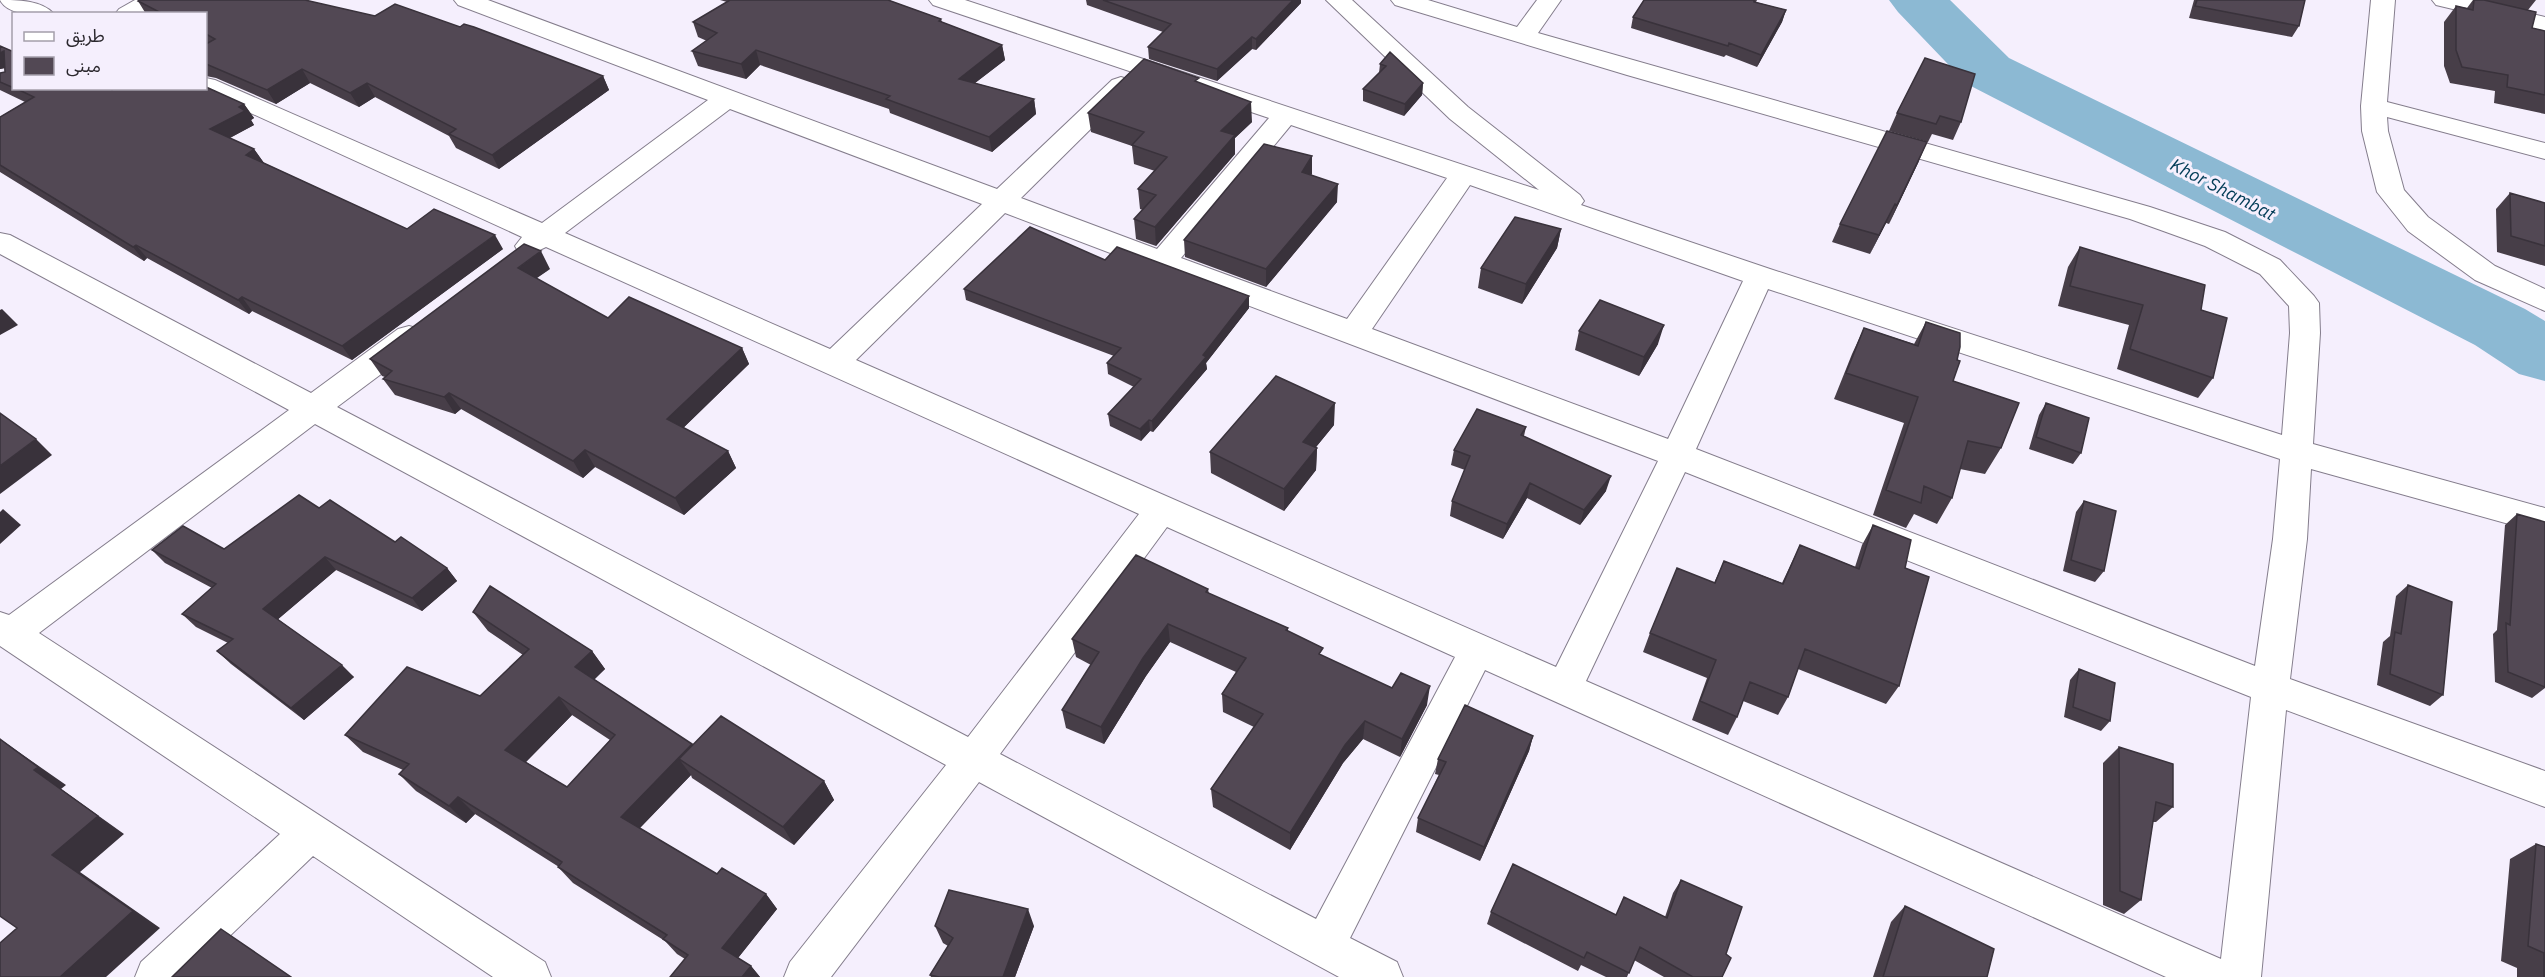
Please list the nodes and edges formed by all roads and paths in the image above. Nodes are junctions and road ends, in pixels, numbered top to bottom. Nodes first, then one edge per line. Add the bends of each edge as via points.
1 (11, 0) edge
2 (153, 0) edge
3 (467, 0) edge
4 (940, 0) edge
5 (1338, 0) edge
6 (1403, 0) edge
7 (1549, 0) edge
8 (2383, 0) edge
9 (2444, 0) edge
10 (38, 12) edge
11 (131, 12) edge
12 (2545, 24) edge
13 (1523, 36) junction
14 (1140, 67) junction
15 (207, 86) edge
16 (728, 98) junction
17 (2374, 106) junction
18 (1286, 116) junction
19 (2545, 151) edge
20 (1464, 174) junction
21 (1002, 201) junction
22 (1596, 219) junction
23 (544, 236) junction
24 (0, 242) edge
25 (1162, 261) junction
26 (507, 263) edge
27 (1760, 276) junction
28 (2545, 301) edge
29 (433, 319) edge
30 (1353, 333) junction
31 (833, 364) junction
32 (312, 409) junction
33 (2296, 452) junction
34 (1677, 455) junction
35 (1161, 510) junction
36 (2545, 521) edge
37 (6, 630) edge
38 (1477, 650) junction
39 (2270, 688) junction
40 (1564, 689) junction
41 (973, 760) junction
42 (2545, 789) edge
43 (312, 831) junction
44 (1324, 946) junction
45 (156, 977) edge
46 (530, 977) edge
47 (805, 977) edge
48 (1382, 977) edge
49 (2214, 977) edge
50 (2240, 977) edge

1 - 10 street
2 - 11 street
3 - 16 street
4 - 14 street
5 - 22 street via 1459,112
6 - 13 street
7 - 13 street
8 - 17 street
9 - 12 street
13 - 33 street via 2140,213 2215,239 2270,267 2304,303
14 - 18 street
14 - 21 street
15 - 23 street
16 - 21 street
16 - 23 street
17 - 19 street
17 - 28 street via 2375,131 2391,192 2418,224 2485,273
18 - 20 street
18 - 25 street
20 - 22 street
20 - 30 street
21 - 25 street
21 - 31 street
22 - 27 street
23 - 26 street
23 - 31 street
24 - 32 street
25 - 30 street
27 - 33 street
27 - 34 street
29 - 32 street
30 - 34 street
31 - 35 street
32 - 37 street
32 - 41 street
33 - 36 street
33 - 39 street
34 - 39 street
34 - 40 street
35 - 38 street
35 - 41 street
37 - 43 street
38 - 40 street
38 - 44 street
39 - 42 street
39 - 50 street
40 - 49 street
41 - 44 street
41 - 47 street
43 - 45 street
43 - 46 street
44 - 48 street

